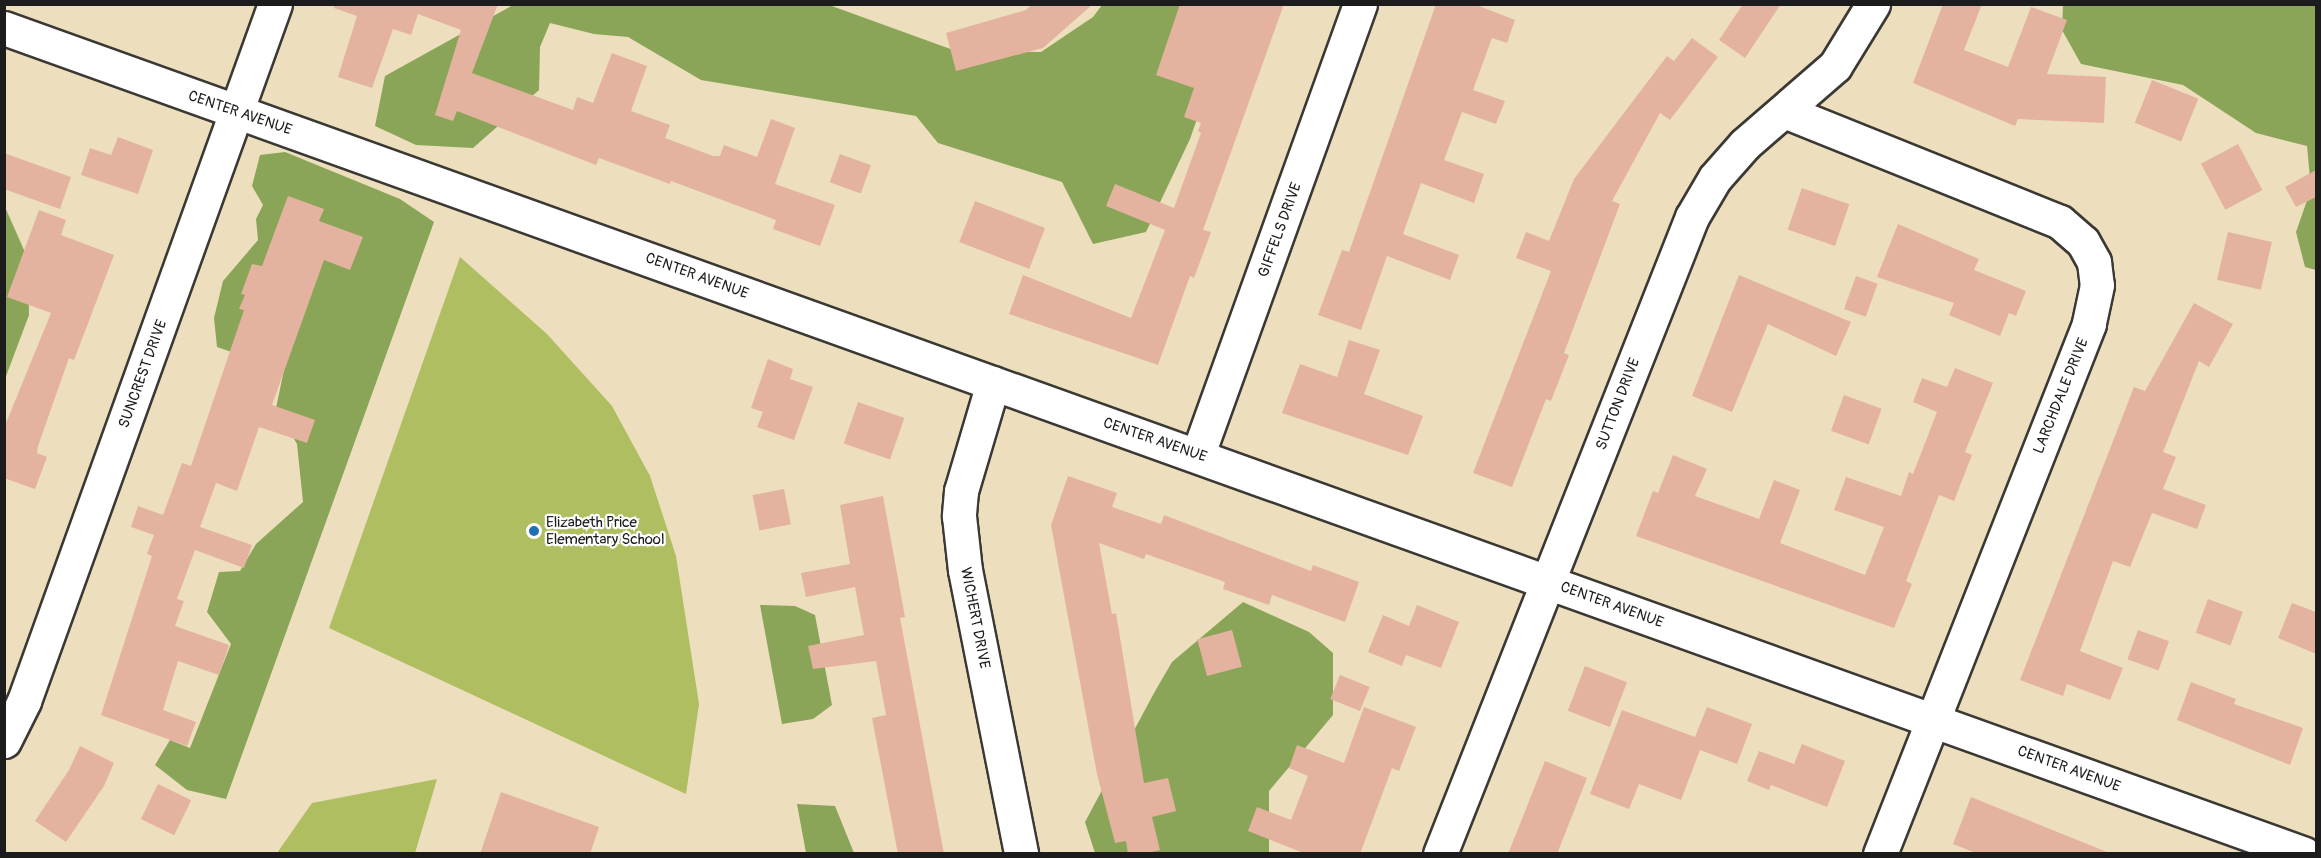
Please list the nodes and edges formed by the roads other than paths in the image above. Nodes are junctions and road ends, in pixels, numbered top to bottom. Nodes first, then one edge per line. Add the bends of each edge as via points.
1 (275, 4) edge
2 (1360, 4) edge
3 (1873, 4) edge
4 (4, 28) edge
5 (1784, 111) junction
6 (237, 112) junction
7 (993, 384) junction
8 (1198, 454) junction
9 (1546, 582) junction
10 (1934, 718) junction
11 (4, 741) edge
12 (1021, 854) edge
13 (1440, 854) edge
14 (1880, 854) edge
15 (2304, 854) edge

1 - 6 street, SUNCREST DRIVE
2 - 8 street, GIFFELS DRIVE
3 - 5 street, SUTTON DRIVE via 1835,66
4 - 6 street, CENTER AVENUE
5 - 9 street, SUTTON DRIVE via 1720,172 1692,217
5 - 10 street, LARCHDALE DRIVE via 2060,222 2090,238 2097,285 2089,324
6 - 7 street, CENTER AVENUE
6 - 11 street, SUNCREST DRIVE via 24,701
7 - 8 street, CENTER AVENUE
7 - 12 street, WICHERT DRIVE via 961,491 959,516 965,570
8 - 9 street, CENTER AVENUE
9 - 10 street, CENTER AVENUE
9 - 13 street, SUTTON DRIVE
10 - 14 street, LARCHDALE DRIVE
10 - 15 street, CENTER AVENUE

